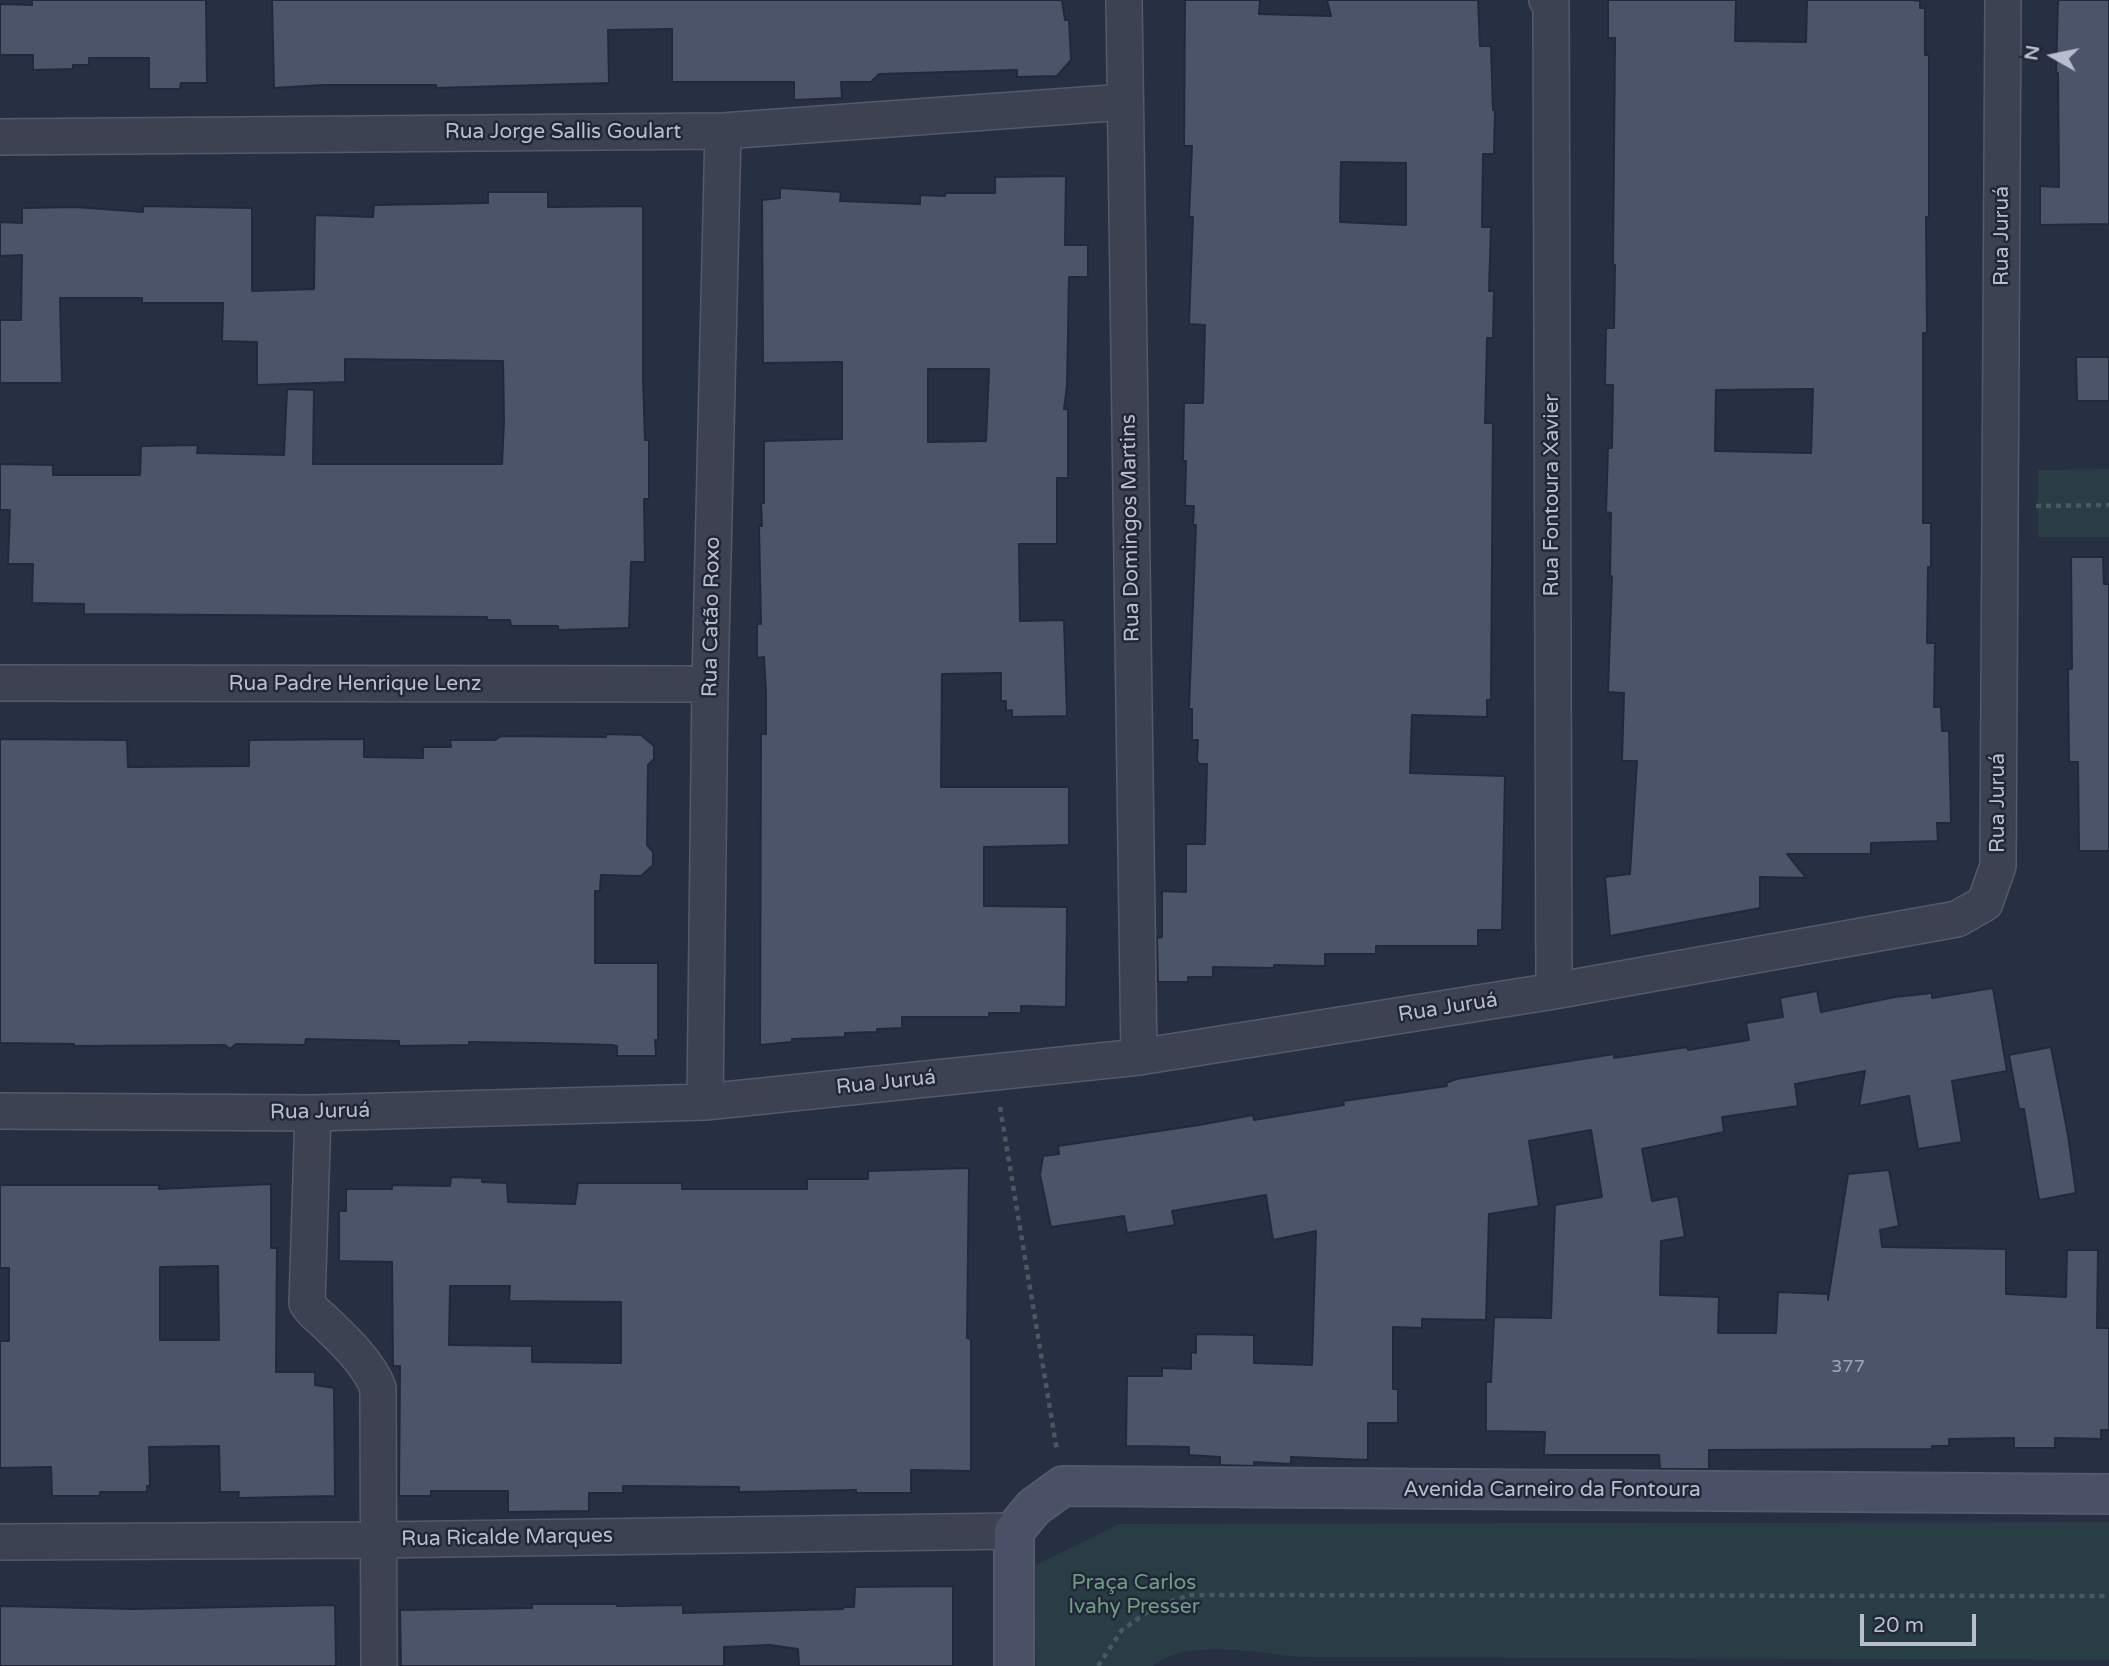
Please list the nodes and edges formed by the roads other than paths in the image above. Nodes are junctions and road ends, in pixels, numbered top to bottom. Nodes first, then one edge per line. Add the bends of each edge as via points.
1 (1124, 0) edge
2 (1547, 0) edge
3 (2003, 0) edge
4 (1125, 102) junction
5 (723, 131) junction
6 (0, 137) edge
7 (0, 683) edge
8 (710, 684) junction
9 (1554, 991) junction
10 (1139, 1057) junction
11 (705, 1102) junction
12 (0, 1111) edge
13 (313, 1113) junction
14 (2109, 1494) edge
15 (1014, 1531) junction
16 (378, 1540) junction
17 (0, 1542) edge
18 (379, 1666) edge
19 (1014, 1666) edge

1 - 4 street, Rua Domingos Martins
2 - 9 street, Rua Fontoura Xavier via 1551,4
3 - 9 street, Rua Juruá via 1998,866 1985,903 1957,919
4 - 5 street, Rua Jorge Sallis Goulart
4 - 10 street, Rua Domingos Martins
5 - 6 street, Rua Jorge Sallis Goulart
5 - 8 street, Rua Catão Roxo
7 - 8 street, Rua Padre Henrique Lenz
8 - 11 street, Rua Catão Roxo
9 - 10 street, Rua Juruá
10 - 11 street, Rua Juruá
11 - 13 street, Rua Juruá
12 - 13 street, Rua Juruá
13 - 16 street via 307,1303 373,1375 378,1388
14 - 15 main road, Avenida Carneiro da Fontoura via 1063,1486 1034,1507
15 - 16 street, Rua Ricalde Marques
15 - 19 main road
16 - 17 street, Rua Ricalde Marques
16 - 18 street

